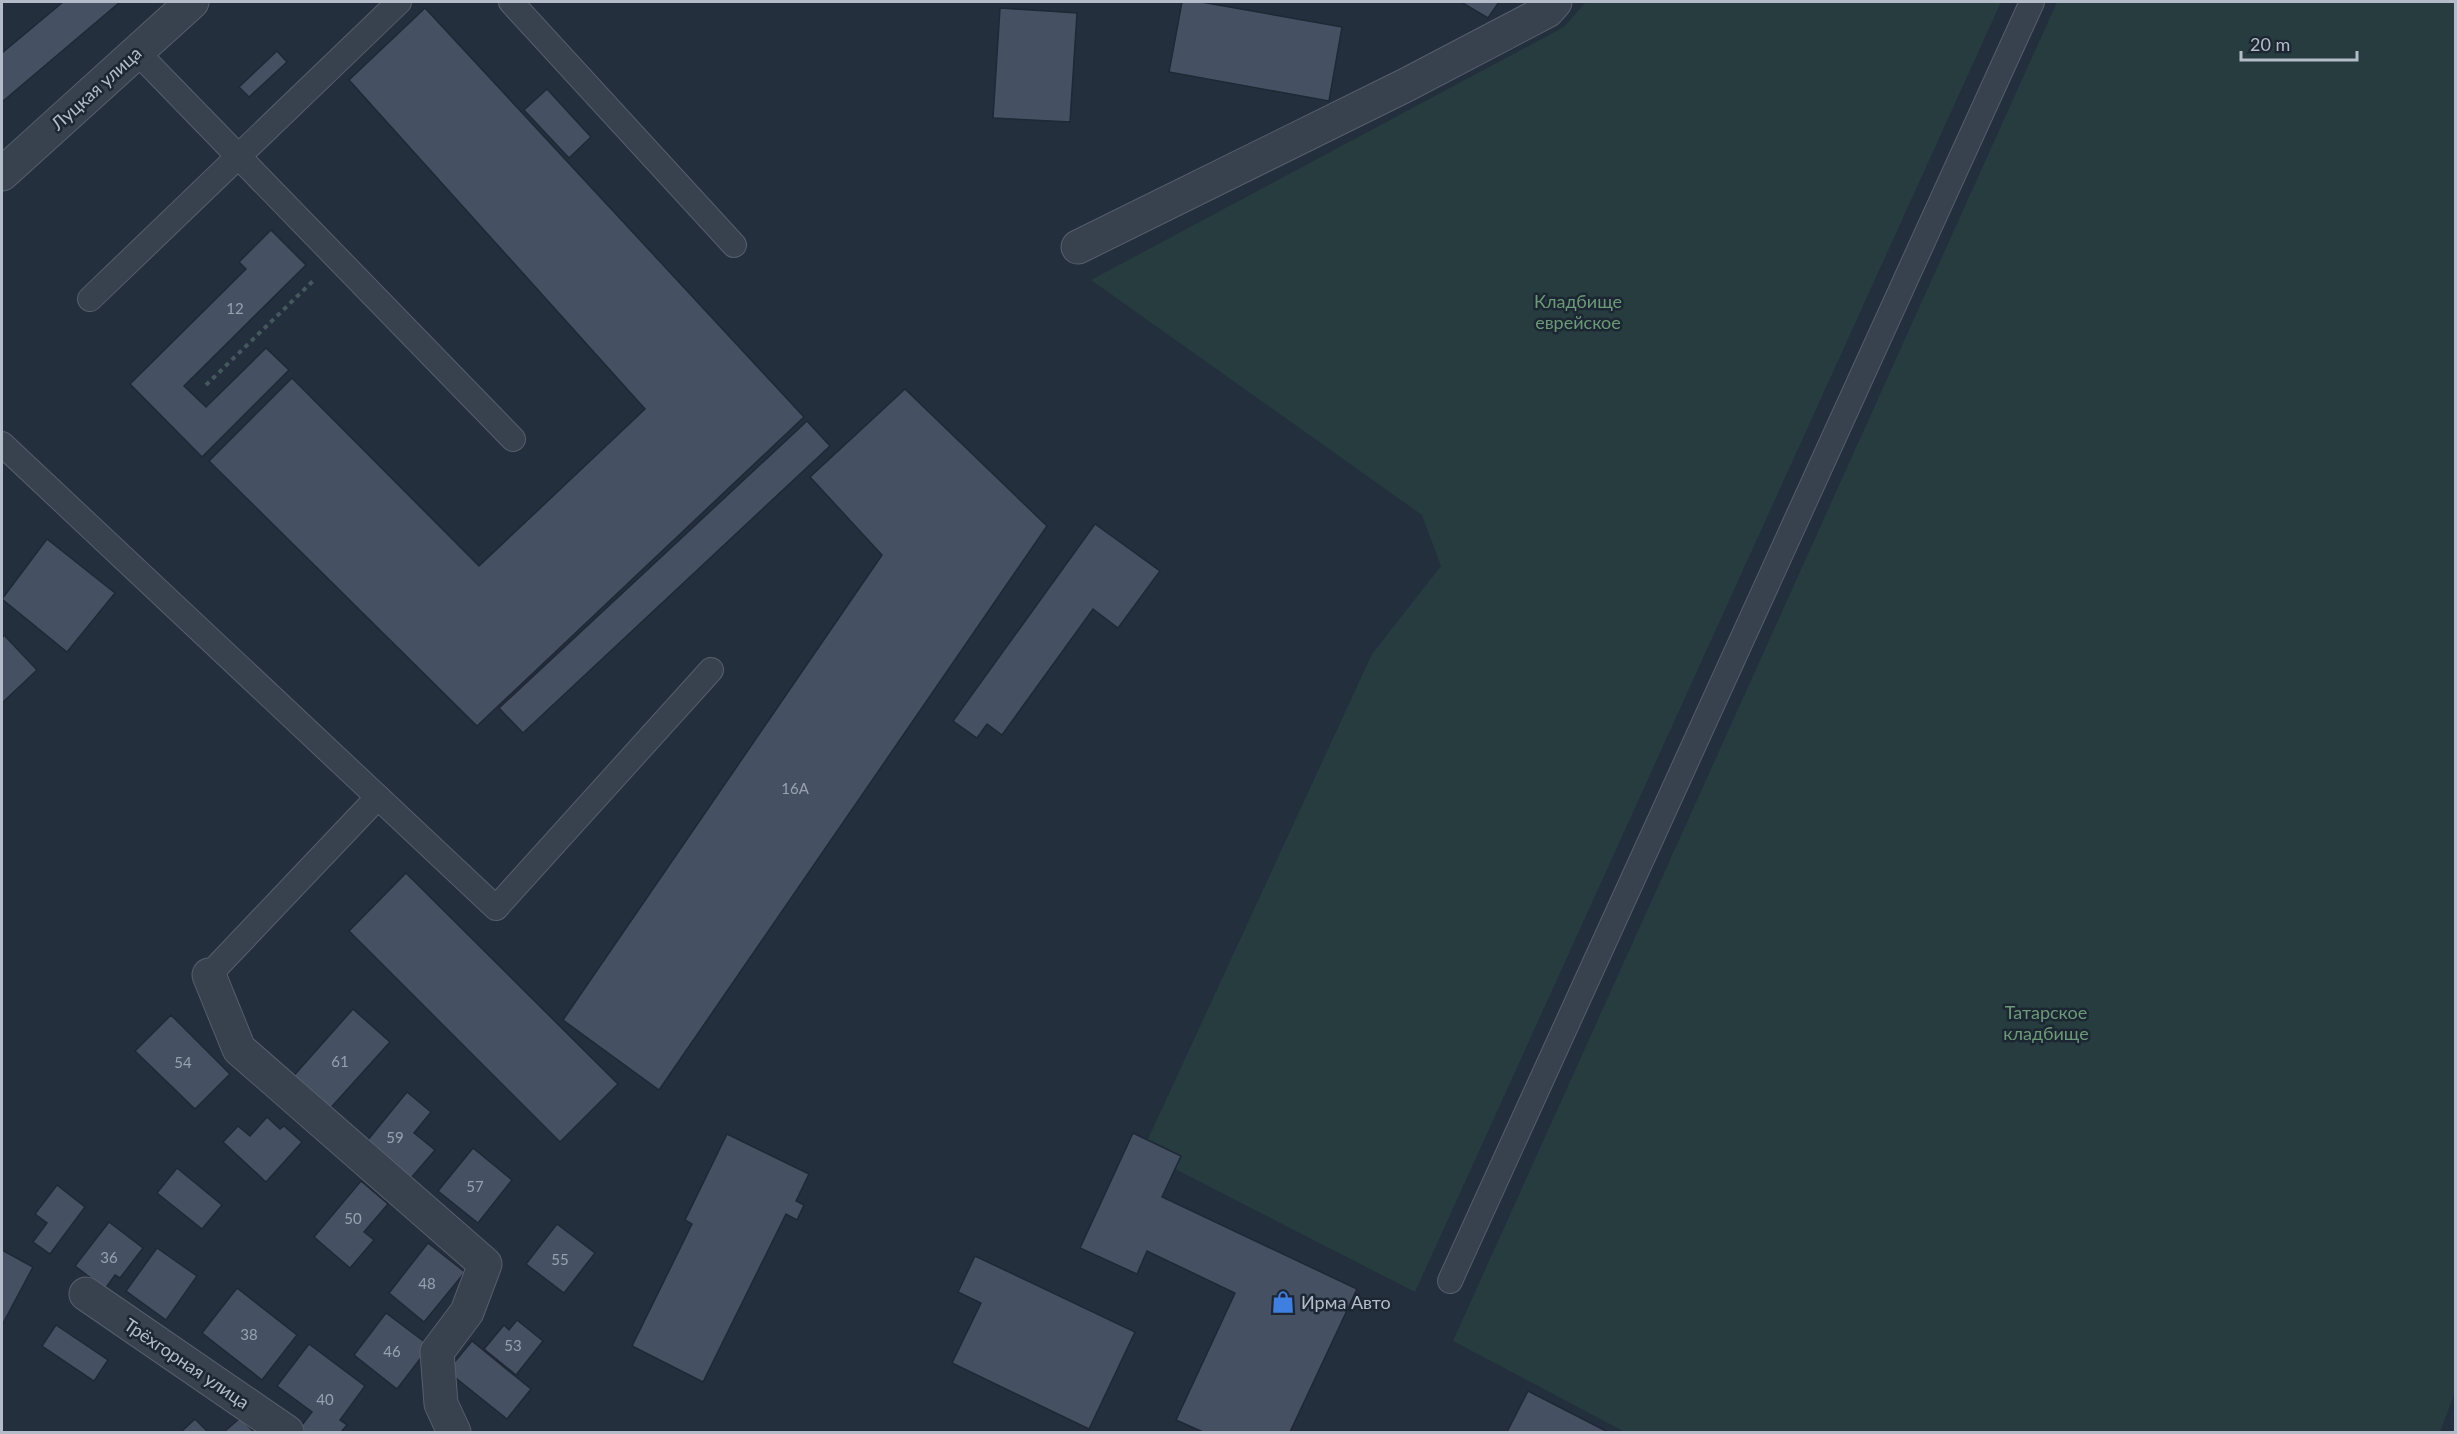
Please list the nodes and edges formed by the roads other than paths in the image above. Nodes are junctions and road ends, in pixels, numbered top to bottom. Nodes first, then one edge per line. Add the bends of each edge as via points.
1 (192, 2) edge
2 (399, 2) edge
3 (512, 2) edge
4 (1555, 2) edge
5 (2032, 2) edge
6 (136, 51) junction
7 (238, 156) junction
8 (2, 174) edge
9 (734, 245) dead end
10 (1078, 247) dead end
11 (90, 299) dead end
12 (513, 439) dead end
13 (2, 444) edge
14 (711, 670) dead end
15 (378, 797) junction
16 (209, 975) joint
17 (1450, 1281) dead end
18 (86, 1294) dead end
19 (287, 1432) edge
20 (454, 1432) edge

1 - 6 street, Луцкая улица
2 - 7 lane
3 - 9 lane
4 - 10 street via 1547,11 1406,85
5 - 17 lane
6 - 7 lane
6 - 8 street, Луцкая улица
7 - 11 lane
7 - 12 lane
13 - 15 lane
14 - 15 lane via 496,908
15 - 16 lane
16 - 20 street via 238,1049 485,1264 467,1312 437,1352 441,1404
18 - 19 street, Трёхгорная улица

